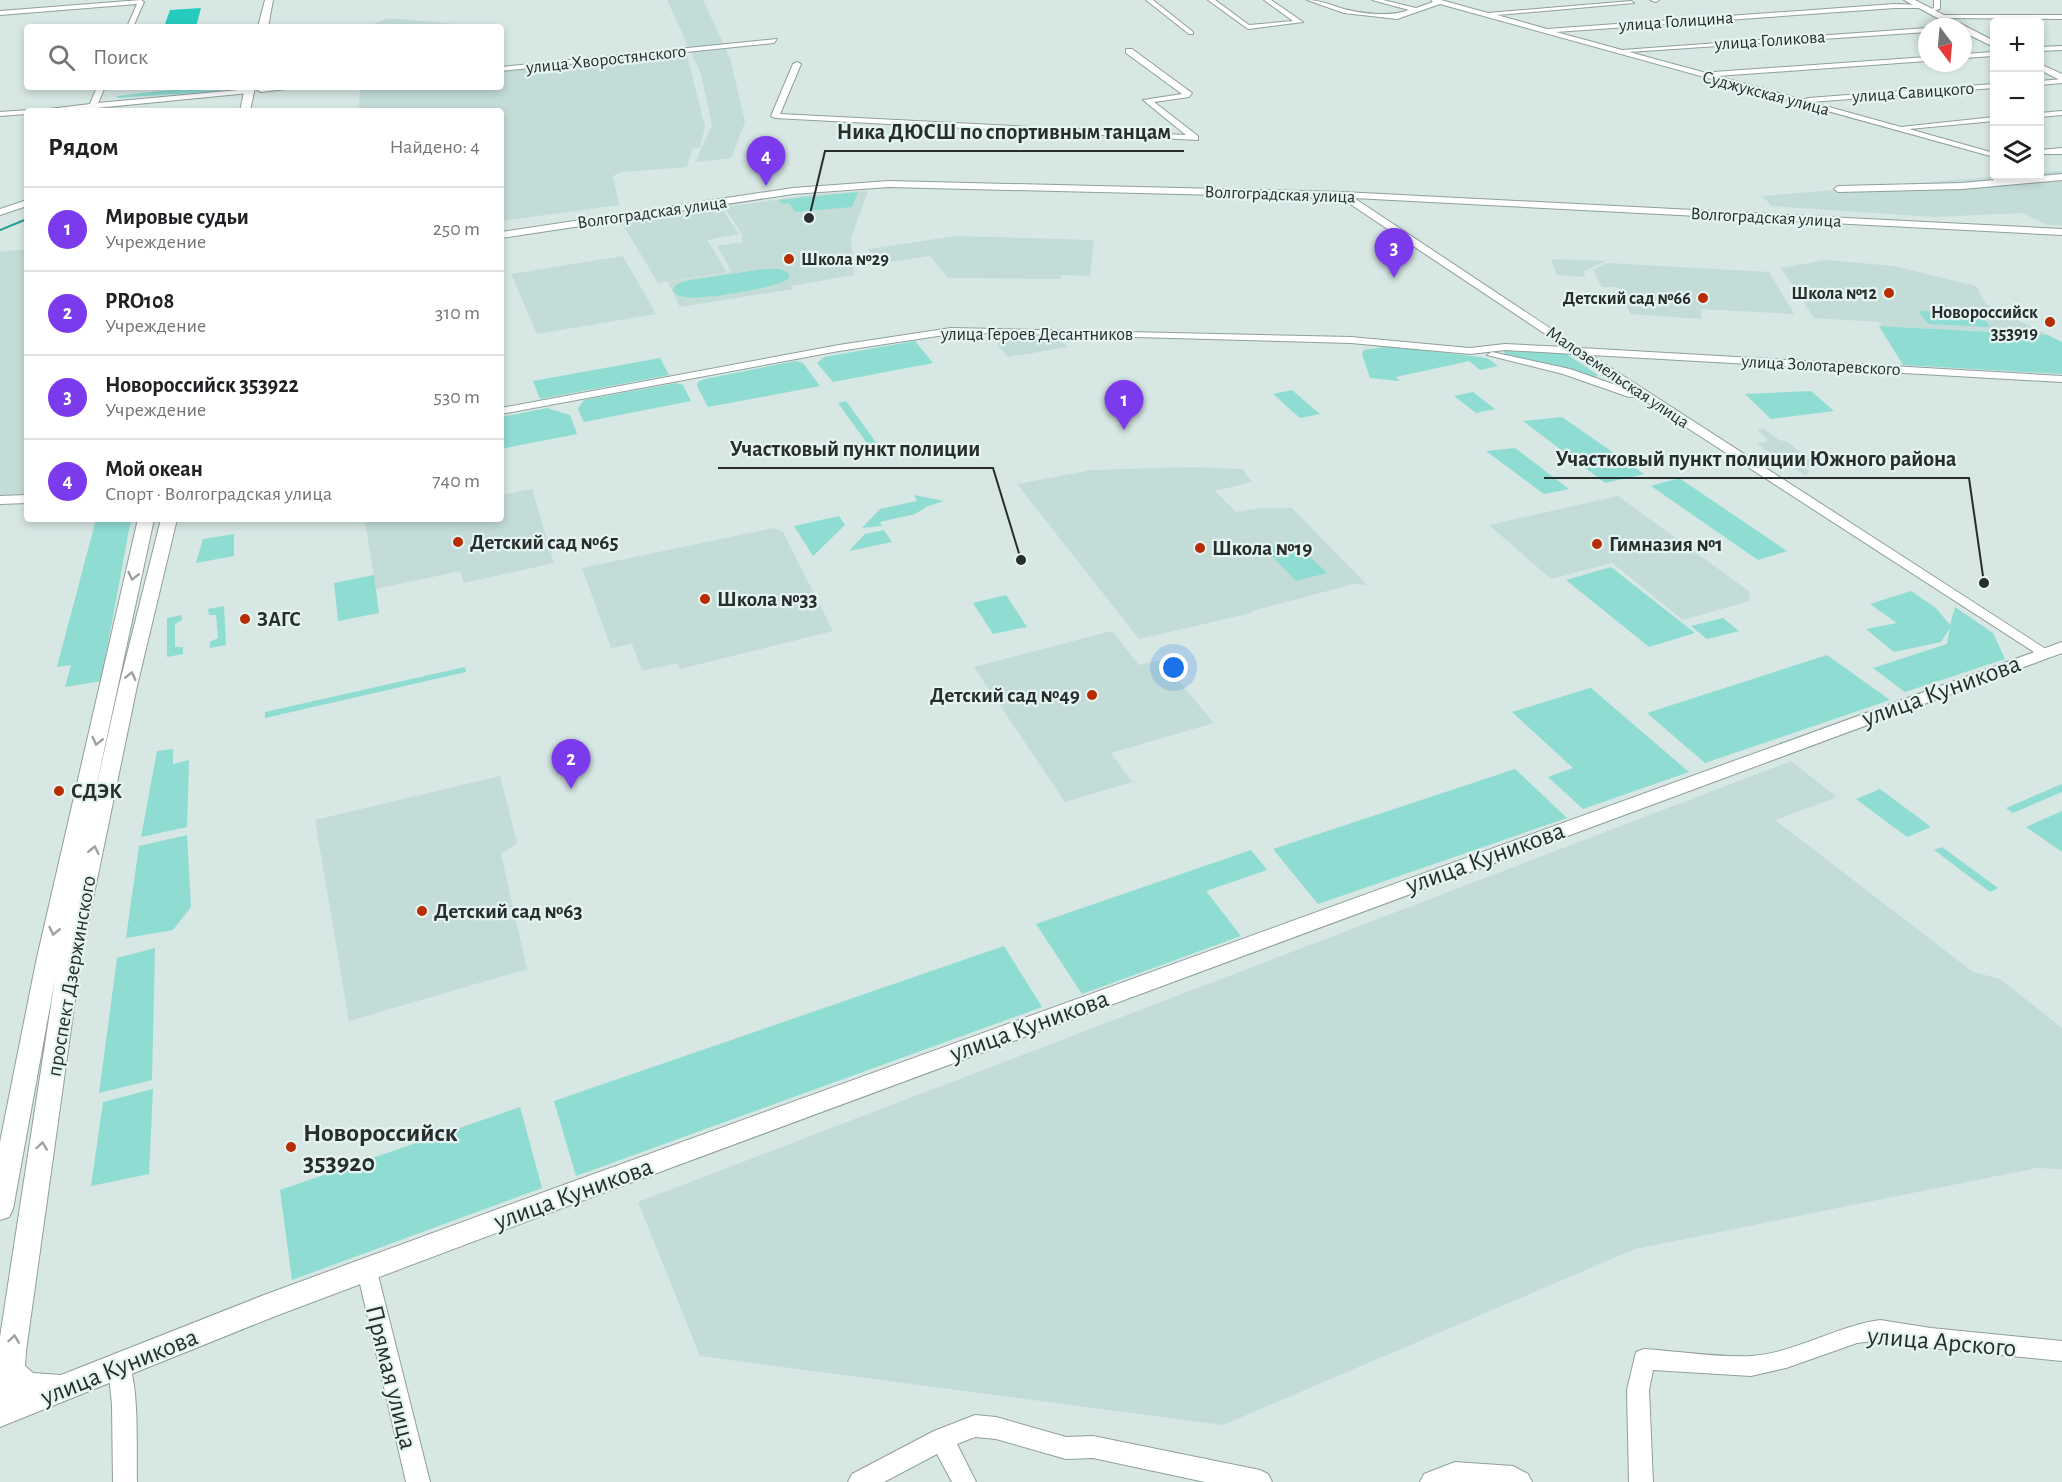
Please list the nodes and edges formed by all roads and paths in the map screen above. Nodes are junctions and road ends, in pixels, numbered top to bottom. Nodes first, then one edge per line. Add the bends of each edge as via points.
1 (269, 0) edge
2 (1149, 0) edge
3 (1211, 0) edge
4 (1267, 0) edge
5 (1310, 0) edge
6 (1375, 0) edge
7 (1908, 0) edge
8 (1937, 0) edge
9 (1436, 1) edge
10 (1631, 3) dead end
11 (1926, 9) junction
12 (1417, 10) junction
13 (0, 13) edge
14 (1481, 14) junction
15 (1942, 17) joint
16 (2062, 17) edge
17 (131, 24) edge
18 (264, 24) edge
19 (1538, 31) junction
20 (1918, 31) edge
21 (1972, 32) edge
22 (1191, 33) dead end
23 (774, 41) dead end
24 (1990, 41) edge
25 (2062, 48) edge
26 (2044, 49) edge
27 (1129, 51) dead end
28 (1613, 51) junction
29 (1990, 54) edge
30 (1972, 55) edge
31 (1918, 60) edge
32 (797, 64) dead end
33 (504, 69) edge
34 (2044, 69) edge
35 (1702, 75) junction
36 (2060, 77) edge
37 (2044, 82) edge
38 (1990, 86) edge
39 (100, 90) edge
40 (242, 90) edge
41 (250, 90) edge
42 (262, 90) edge
43 (1796, 101) junction
44 (92, 108) edge
45 (246, 108) edge
46 (258, 108) edge
47 (24, 112) edge
48 (2062, 113) edge
49 (0, 114) edge
50 (2044, 115) edge
51 (1990, 119) edge
52 (1896, 128) junction
53 (2062, 151) edge
54 (2044, 152) edge
55 (1990, 154) edge
56 (2062, 177) edge
57 (1838, 189) dead end
58 (1343, 195) junction
59 (24, 204) edge
60 (0, 212) edge
61 (2062, 232) edge
62 (504, 235) edge
63 (1470, 351) junction
64 (1580, 352) junction
65 (1600, 364) junction
66 (2062, 379) edge
67 (1609, 385) junction
68 (1663, 408) junction
69 (504, 410) edge
70 (24, 499) edge
71 (0, 500) edge
72 (145, 522) edge
73 (168, 522) edge
74 (2054, 650) edge
75 (59, 959) junction
76 (0, 1209) edge
77 (367, 1271) junction
78 (2062, 1351) edge
79 (119, 1365) junction
80 (4, 1399) edge
81 (942, 1439) junction
82 (125, 1482) edge
83 (418, 1482) edge
84 (860, 1482) edge
85 (964, 1482) edge
86 (1260, 1482) edge
87 (1432, 1482) edge
88 (1520, 1482) edge
89 (1641, 1482) edge

1 - 18 street
2 - 22 street
3 - 4 street via 1248,27 1300,22
5 - 12 street via 1332,9 1397,17
6 - 12 street
7 - 11 street
8 - 11 street via 1938,9
9 - 12 street
9 - 14 street
10 - 14 street
11 - 15 street
11 - 19 street, улица Голицина via 1883,7
13 - 17 street via 141,2
14 - 19 street, Суджукская улица
15 - 16 street
19 - 28 street, Суджукская улица
20 - 28 street, улица Голикова
21 - 24 street
23 - 33 street, улица Хворостянского
25 - 26 street
27 - 32 street via 1189,94 1147,100 1195,138 775,116
28 - 35 street, Суджукская улица
29 - 30 street
31 - 35 street
34 - 36 street
35 - 43 street, Суджукская улица
36 - 37 street
38 - 43 street, улица Савицкого
39 - 44 street
40 - 44 street
41 - 45 street
42 - 46 street
43 - 52 street, Суджукская улица
47 - 49 street
48 - 50 street
51 - 52 street
52 - 55 street, Суджукская улица
53 - 54 street
56 - 57 street via 1962,186
58 - 61 street, Волгоградская улица
58 - 62 street, Волгоградская улица via 873,184 793,191
58 - 64 street, Малоземельская улица
59 - 60 street
63 - 64 street, улица Героев Десантников via 1504,347
63 - 67 street via 1550,367
63 - 69 street, улица Героев Десантников via 1351,340 951,332 839,348
64 - 65 street, Малоземельская улица
64 - 66 street, улица Золотаревского
65 - 67 street via 1611,376
65 - 68 street, Малоземельская улица
67 - 68 street
68 - 74 street, Малоземельская улица
70 - 71 street
72 -> 75 street, проспект Дзержинского
75 -> 73 street, проспект Дзержинского
74 - 77 street, улица Куникова via 589,1186
75 - 76 street, проспект Дзержинского
80 -> 75 street, проспект Дзержинского
77 - 79 street, улица Куникова
77 - 83 street, Прямая улица
78 - 89 street, улица Арского via 1880,1330 1857,1333 1751,1366 1644,1359 1638,1390
79 - 80 street, улица Куникова via 72,1385
79 - 82 street
81 - 84 street
81 - 85 street
81 - 86 street via 975,1426 996,1428 1066,1448 1093,1447
87 - 88 street via 1455,1474 1513,1478

